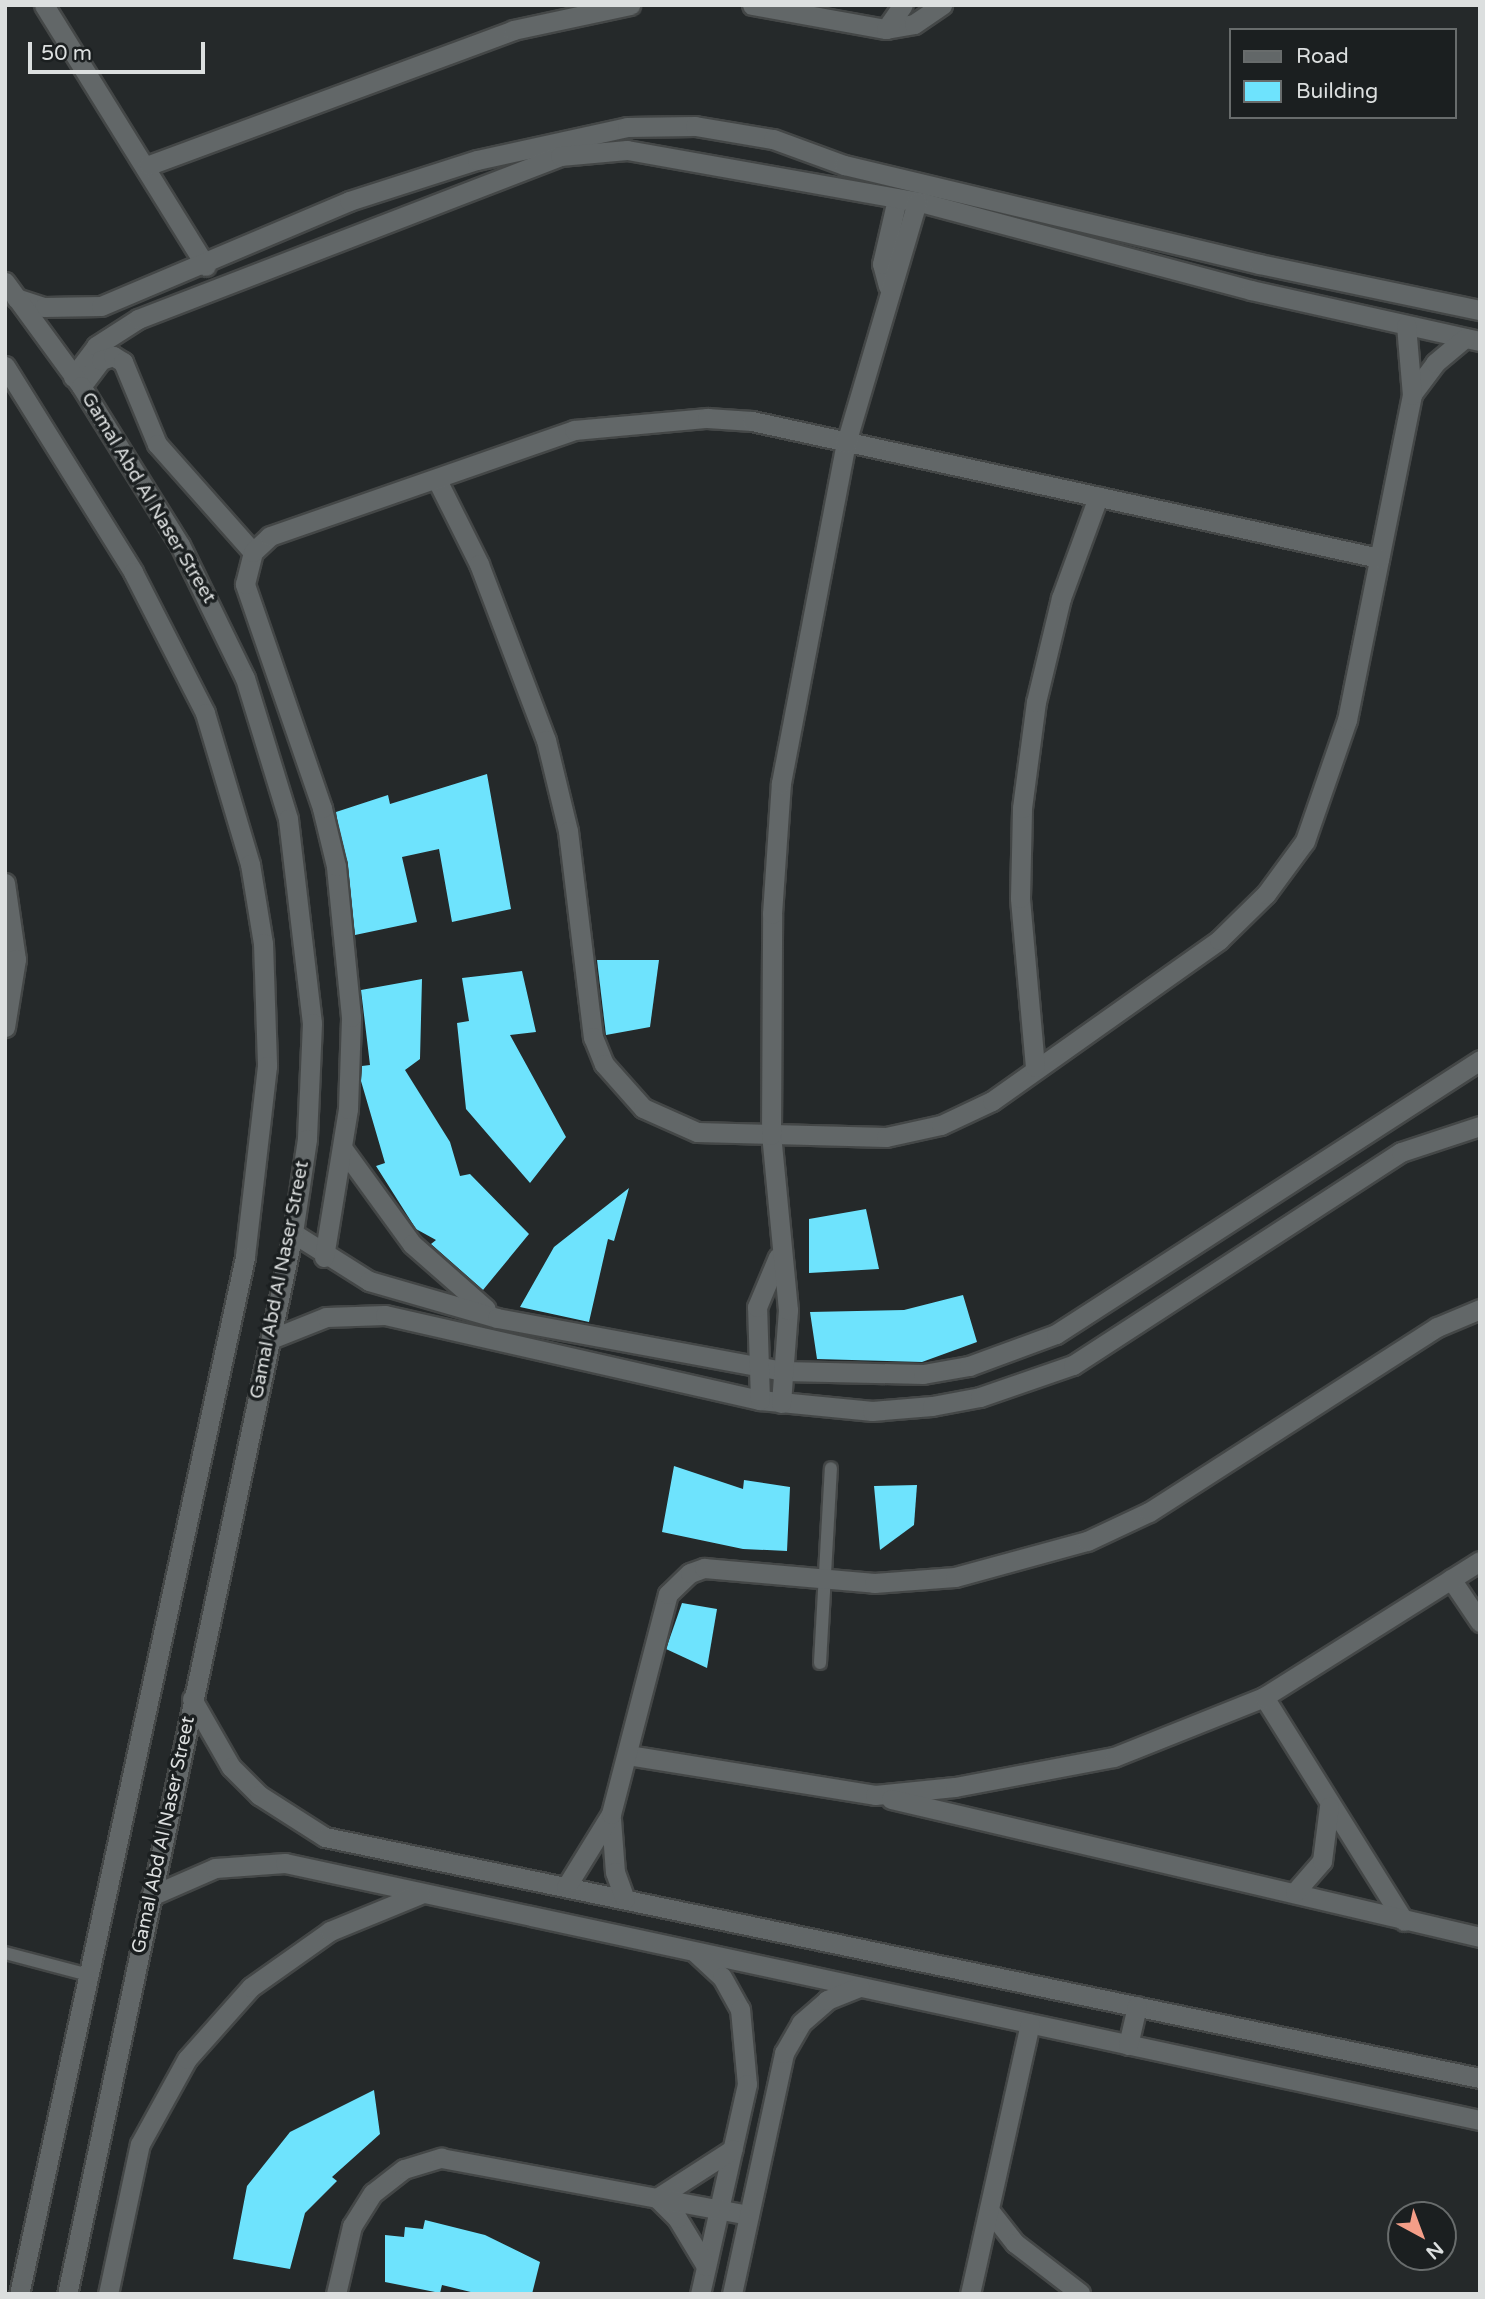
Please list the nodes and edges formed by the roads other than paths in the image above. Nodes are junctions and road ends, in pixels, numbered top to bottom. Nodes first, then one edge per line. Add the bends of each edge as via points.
1 (44, 5) edge
2 (630, 5) edge
3 (752, 5) edge
4 (903, 5) edge
5 (942, 5) edge
6 (886, 29) junction
7 (149, 165) junction
8 (888, 174) junction
9 (890, 198) junction
10 (349, 201) junction
11 (917, 202) junction
12 (357, 231) junction
13 (206, 266) junction
14 (888, 286) junction
15 (11, 290) edge
16 (134, 297) junction
17 (1480, 310) edge
18 (138, 319) junction
19 (1406, 325) junction
20 (1472, 340) edge
21 (5, 366) edge
22 (77, 381) junction
23 (1412, 395) junction
24 (846, 443) junction
25 (437, 480) junction
26 (1098, 497) junction
27 (253, 552) junction
28 (1379, 558) junction
29 (5, 883) edge
30 (5, 1027) edge
31 (1480, 1060) edge
32 (1035, 1067) junction
33 (1480, 1126) edge
34 (771, 1135) junction
35 (343, 1149) junction
36 (293, 1233) junction
37 (324, 1257) junction
38 (778, 1257) junction
39 (418, 1296) junction
40 (1480, 1309) edge
41 (497, 1318) junction
42 (413, 1322) junction
43 (271, 1339) junction
44 (759, 1367) junction
45 (783, 1371) junction
46 (760, 1399) junction
47 (781, 1402) junction
48 (831, 1468) dead end
49 (1480, 1561) edge
50 (1451, 1579) junction
51 (829, 1580) junction
52 (1480, 1622) edge
53 (820, 1663) dead end
54 (1264, 1697) junction
55 (192, 1699) junction
56 (628, 1755) junction
57 (875, 1795) junction
58 (1329, 1802) junction
59 (611, 1814) junction
60 (326, 1837) junction
61 (319, 1870) junction
62 (566, 1887) junction
63 (1295, 1892) junction
64 (420, 1894) junction
65 (151, 1896) junction
66 (625, 1899) junction
67 (1404, 1921) junction
68 (1480, 1937) edge
69 (696, 1952) junction
70 (5, 1953) edge
71 (89, 1975) junction
72 (859, 1987) junction
73 (1137, 2006) junction
74 (1030, 2024) junction
75 (1128, 2045) junction
76 (1480, 2078) edge
77 (1480, 2120) edge
78 (733, 2149) junction
79 (657, 2198) junction
80 (719, 2210) junction
81 (989, 2210) junction
82 (749, 2215) junction
83 (706, 2266) junction
84 (1083, 2293) edge
85 (19, 2294) edge
86 (67, 2294) edge
87 (108, 2294) edge
88 (337, 2294) edge
89 (700, 2294) edge
90 (732, 2294) edge
91 (970, 2294) edge
92 (1051, 2294) edge

1 - 7 street
2 - 7 street via 513,30
3 - 6 street
4 - 6 street
5 - 6 street via 914,24
7 - 13 street
8 - 9 street
8 - 10 street via 773,139 695,126 627,127 553,139
8 - 17 street via 1259,264
9 - 11 street
9 - 12 street via 627,150 560,156
9 - 14 street via 882,264
10 - 12 street
10 - 13 street
11 - 14 street
11 - 19 street
12 - 18 street
13 - 16 street
14 - 24 street
15 - 16 street via 71,309
15 - 22 street, Gamal Abd Al Naser Street
16 - 18 street
18 - 22 street via 96,346
19 - 20 street
19 - 23 street
20 - 23 street via 1435,363
21 - 71 street, Gamal Abd Al Naser Street via 133,572 205,713 247,852 262,943 267,1066 245,1257
22 - 27 street via 101,360 113,356 123,362 157,444
22 - 36 street, Gamal Abd Al Naser Street via 215,610 253,701 288,819 312,1023 307,1139
23 - 28 street
24 - 25 street via 752,421 662,418 574,430
24 - 26 street
24 - 34 street via 781,783 772,914
25 - 27 street via 280,532
25 - 34 street via 505,625 546,740 568,831 593,1037 604,1064 621,1088 669,1123 697,1132
26 - 28 street
26 - 32 street via 1061,598 1042,676 1022,808 1020,898
27 - 35 street via 246,573 248,596 305,751 336,866 351,1017
28 - 32 street via 1347,720 1305,842 1266,894 1219,940
29 - 30 street via 16,959
31 - 45 street via 1056,1334 969,1366 923,1374
32 - 34 street via 992,1101 941,1125 886,1138
33 - 47 street via 1401,1152 1117,1341 1027,1383 956,1402 872,1411
34 - 38 street
35 - 37 street
35 - 41 street via 412,1244
36 - 37 street
36 - 43 street, Gamal Abd Al Naser Street
37 - 39 street via 369,1281
38 - 44 street via 759,1296
38 - 45 street via 788,1310
39 - 41 street
39 - 42 street
40 - 51 street via 1437,1327 1149,1512 1087,1541 955,1577
41 - 44 street
42 - 43 street via 355,1313 316,1320
42 - 46 street
43 - 55 street, Gamal Abd Al Naser Street
44 - 45 street
44 - 46 street
45 - 47 street
46 - 47 street
48 - 51 lane
49 - 50 street
50 - 52 street
50 - 54 street
51 - 53 lane
51 - 56 street via 704,1568 678,1582 668,1594
54 - 57 street via 1114,1757 955,1787
54 - 58 street
55 - 60 street via 232,1767 259,1795
55 - 65 street, Gamal Abd Al Naser Street
56 - 57 street
56 - 59 street
57 - 63 street
58 - 63 street via 1325,1852
58 - 67 street
59 - 62 street
59 - 66 street via 610,1843
60 - 61 street
60 - 62 street
61 - 64 street
61 - 65 street via 238,1864 181,1879
62 - 66 street
63 - 67 street
64 - 69 street
64 - 87 street via 330,1931 251,1987 187,2059 140,2144
65 - 86 street, Gamal Abd Al Naser Street
66 - 73 street
67 - 68 street
69 - 72 street
69 - 78 street via 722,1977 740,2009 747,2044 747,2084
70 - 71 lane
71 - 85 street, Gamal Abd Al Naser Street
72 - 74 street
72 - 82 street via 827,2000 801,2023 784,2053
73 - 75 street
73 - 76 street
74 - 75 street
74 - 81 street
75 - 77 street
78 - 79 street
78 - 80 street
79 - 80 street
79 - 83 street via 688,2233
79 - 88 street via 442,2158 404,2169 373,2193 352,2226
80 - 82 street
80 - 83 street
81 - 84 street via 1015,2243
81 - 91 street
82 - 90 street
83 - 89 street
84 - 92 street

